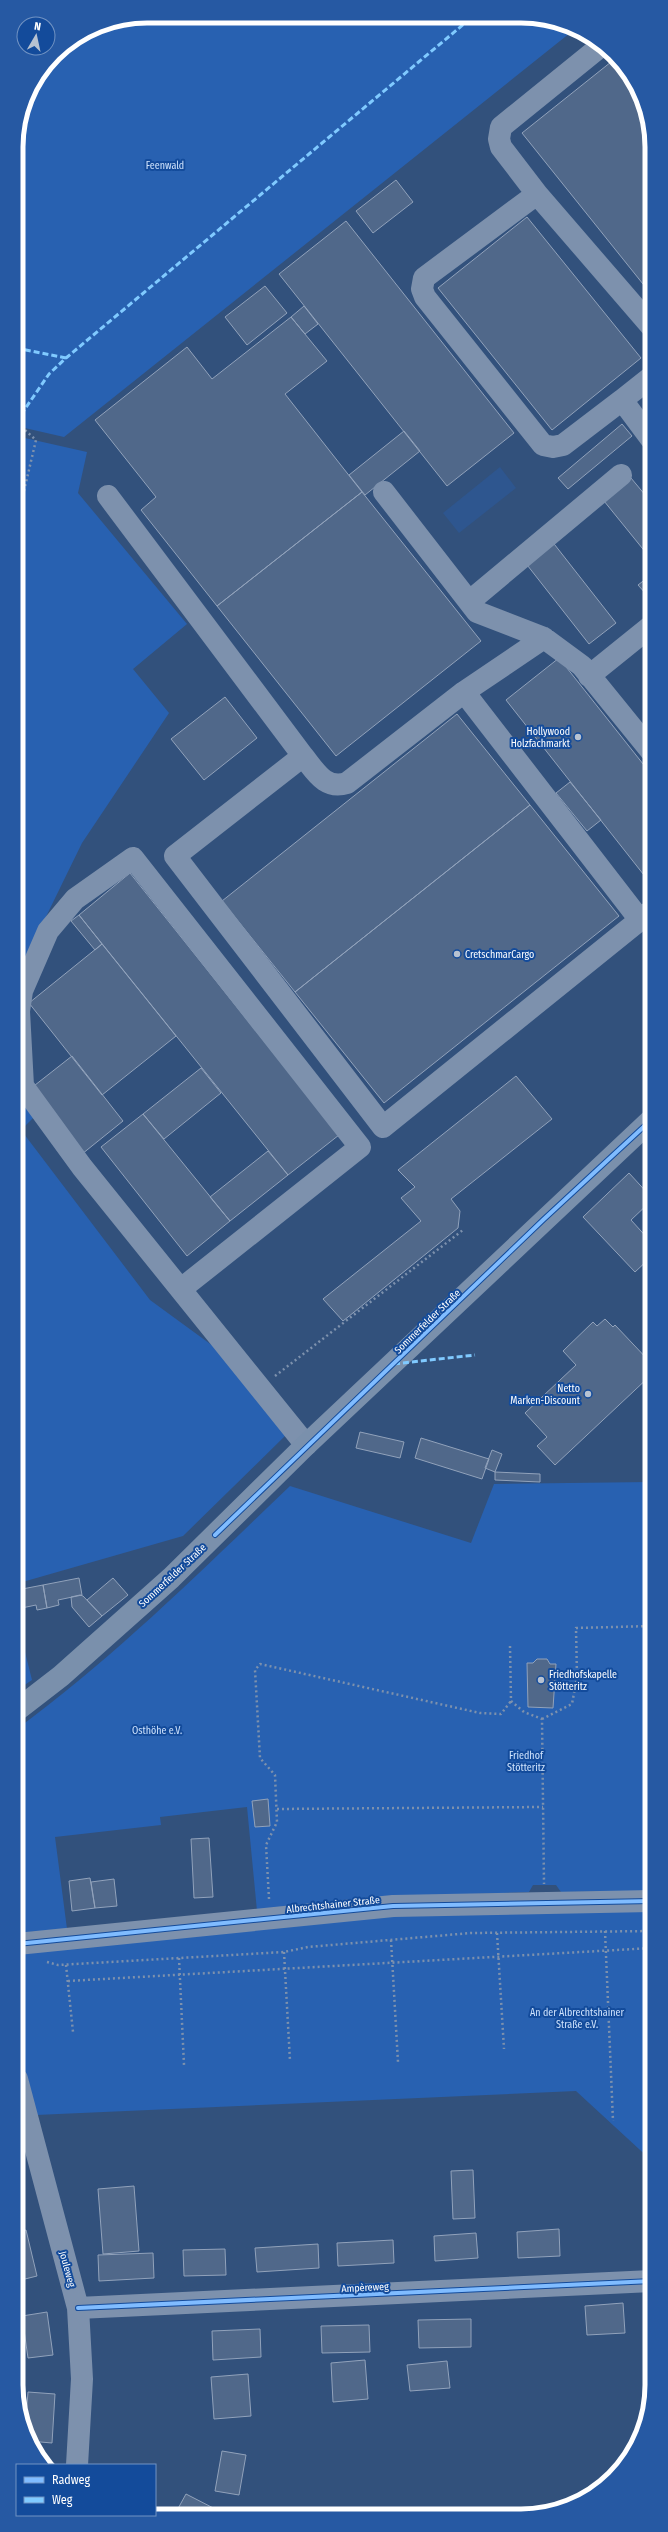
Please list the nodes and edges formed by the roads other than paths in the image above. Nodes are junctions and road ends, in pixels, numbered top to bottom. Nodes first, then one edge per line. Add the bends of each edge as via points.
1 (597, 49) edge
2 (538, 194) junction
3 (645, 319) edge
4 (645, 382) edge
5 (622, 400) junction
6 (645, 431) edge
7 (621, 475) dead end
8 (384, 492) dead end
9 (108, 496) dead end
10 (470, 601) junction
11 (645, 631) edge
12 (544, 638) junction
13 (589, 676) junction
14 (464, 692) junction
15 (645, 744) edge
16 (303, 756) junction
17 (645, 914) edge
18 (645, 916) edge
19 (23, 989) edge
20 (23, 1087) edge
21 (645, 1126) edge
22 (181, 1289) junction
23 (306, 1445) junction
24 (23, 1705) edge
25 (645, 1901) edge
26 (23, 1943) edge
27 (23, 2102) edge
28 (645, 2281) edge
29 (78, 2308) junction
30 (78, 2464) edge

1 - 2 street via 501,127 501,147
2 - 3 street
2 - 5 street via 424,278 422,289 425,297 543,445 562,445
4 - 5 street
5 - 6 street
7 - 10 street
8 - 10 street
9 - 16 street
10 - 12 street via 477,612
11 - 13 street
12 - 13 street via 582,666
12 - 14 street
13 - 15 street
14 - 16 street via 348,783 338,786 327,784
14 - 17 street
16 - 18 street via 175,856 383,1127
19 - 22 street via 48,931 75,899 133,858 360,1147
20 - 22 street via 82,1167
21 - 23 main road, Sommerfelder Straße
22 - 23 street
23 - 24 main road, Sommerfelder Straße via 171,1578 61,1676
25 - 26 street, Albrechtshainer Straße via 393,1906
27 - 29 street, Jouleweg
28 - 29 street, Ampèreweg
29 - 30 street, Jouleweg via 82,2379

